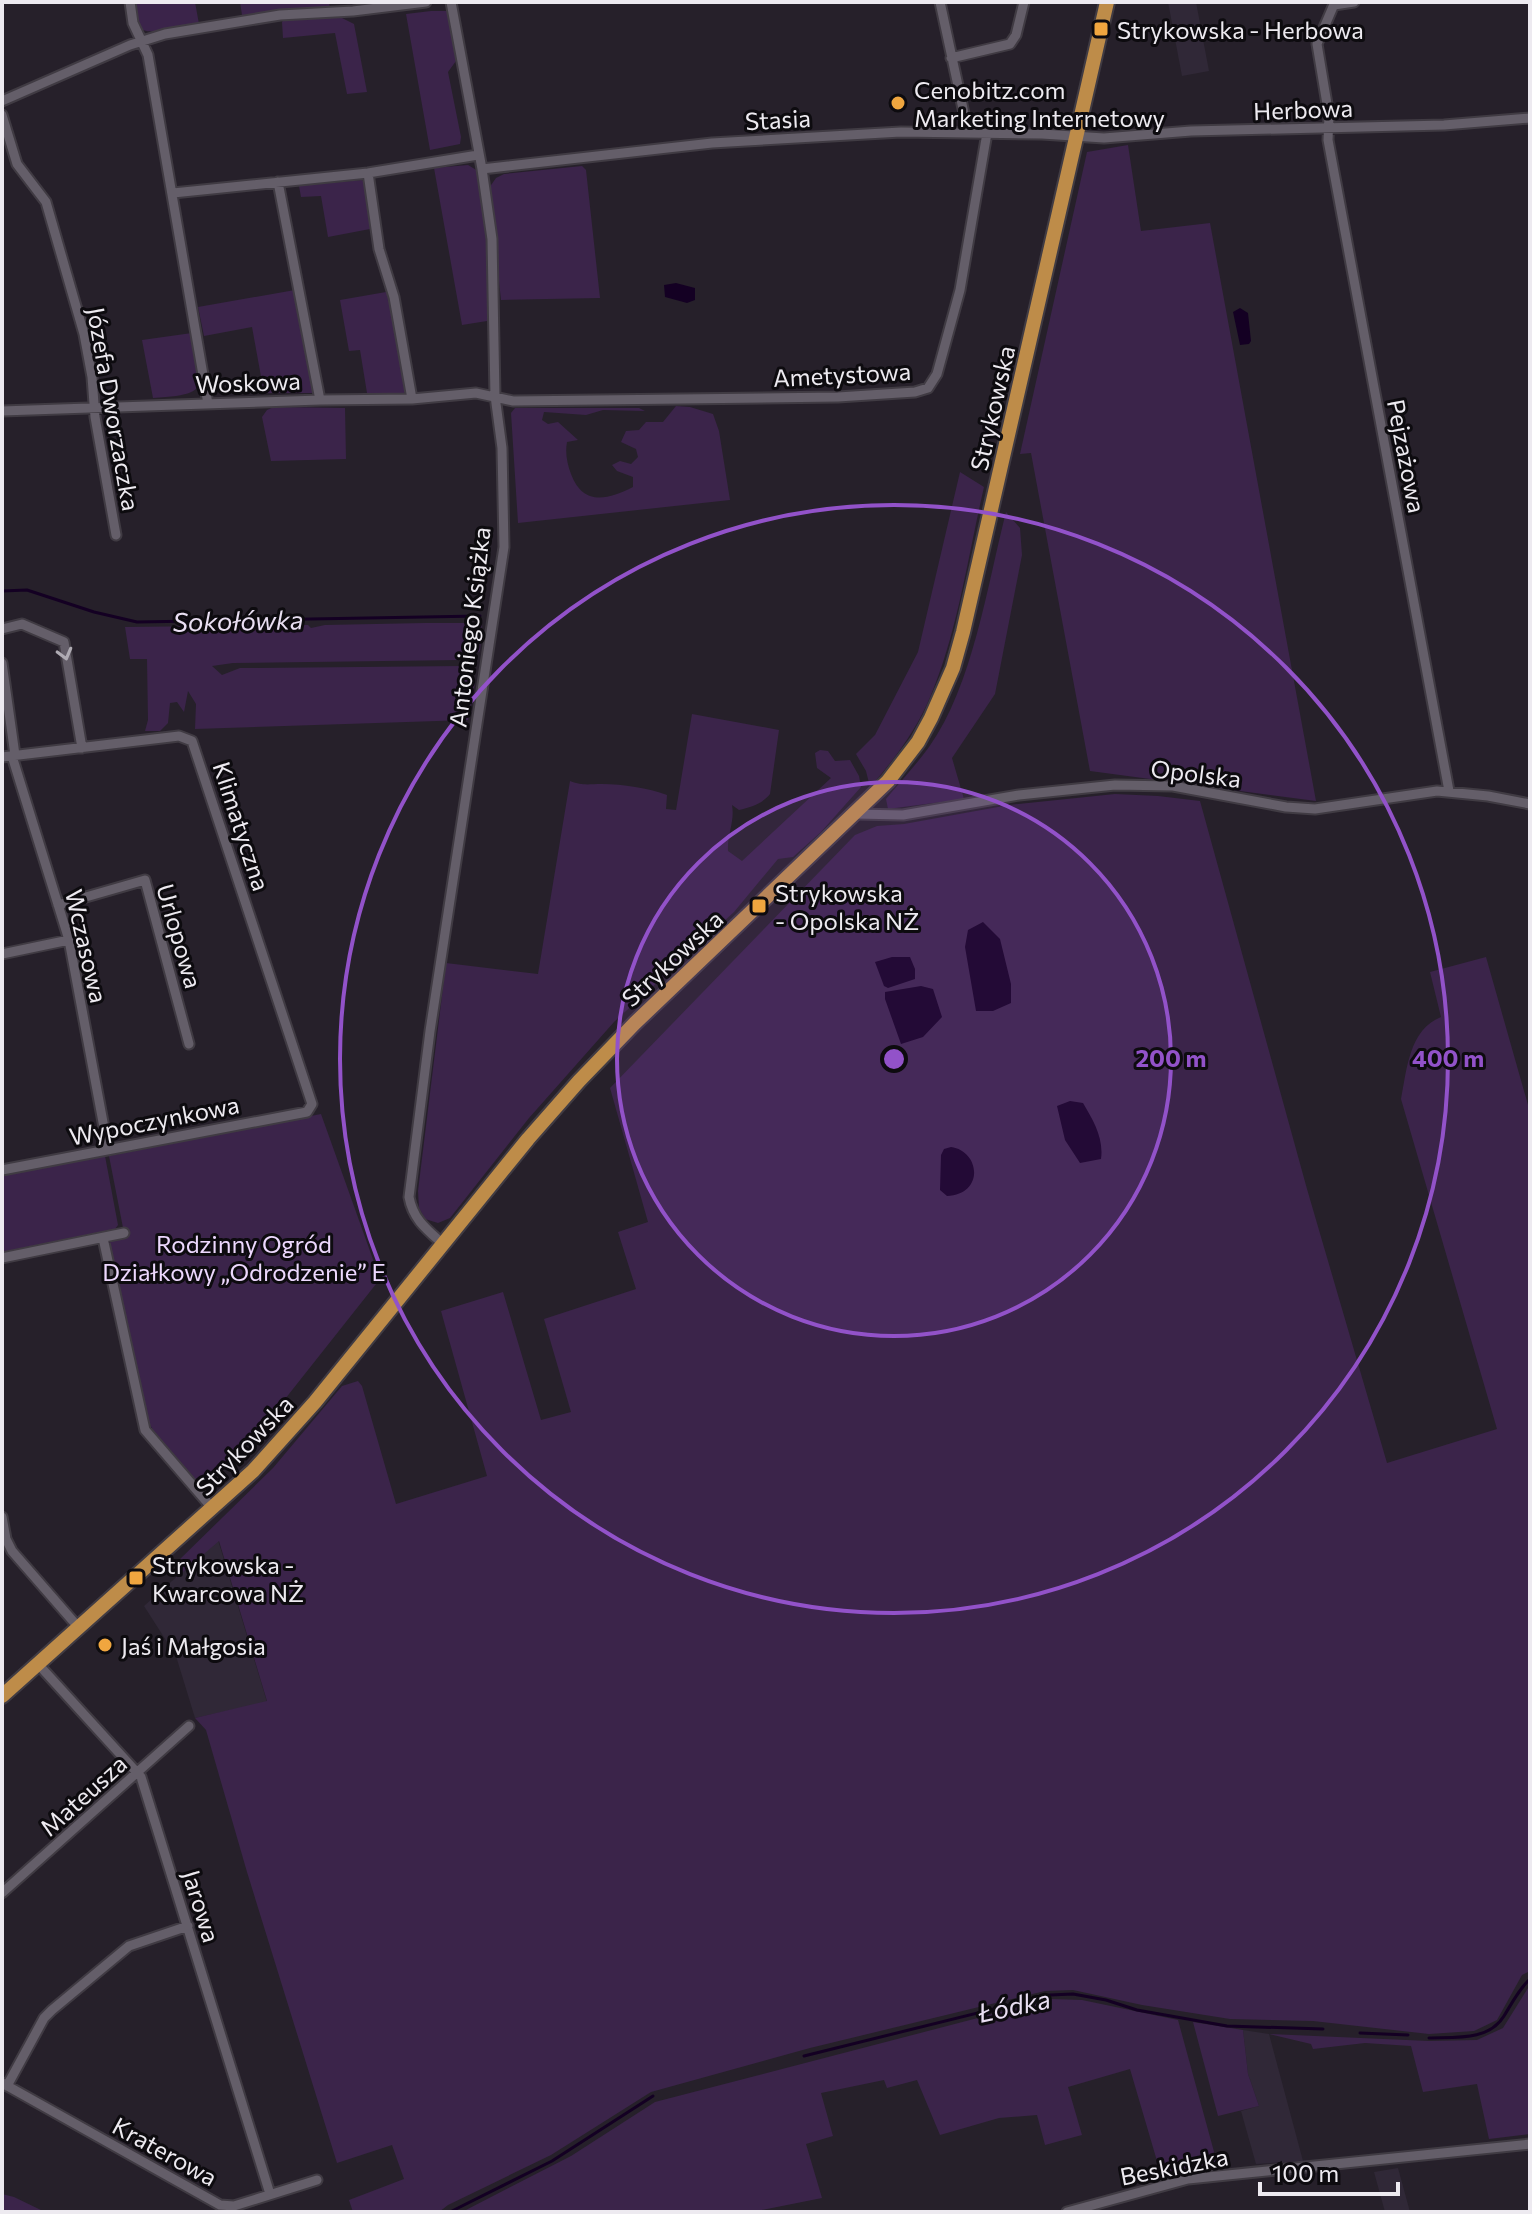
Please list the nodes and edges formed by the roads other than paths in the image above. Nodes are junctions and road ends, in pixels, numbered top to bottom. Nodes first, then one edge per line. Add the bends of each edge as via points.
1 (130, 2) edge
2 (426, 2) edge
3 (451, 2) edge
4 (940, 2) edge
5 (1024, 2) edge
6 (1107, 2) edge
7 (1354, 2) edge
8 (1335, 4) edge
9 (141, 41) junction
10 (951, 58) junction
11 (2, 101) edge
12 (2, 115) edge
13 (1530, 118) edge
14 (1328, 128) junction
15 (968, 132) junction
16 (987, 133) junction
17 (1077, 136) junction
18 (478, 155) junction
19 (482, 169) junction
20 (368, 173) junction
21 (278, 182) junction
22 (173, 193) junction
23 (495, 396) junction
24 (412, 399) junction
25 (320, 400) junction
26 (208, 404) junction
27 (95, 407) junction
28 (2, 411) edge
29 (116, 535) dead end
30 (2, 629) edge
31 (2, 663) edge
32 (82, 748) junction
33 (10, 756) edge
34 (1449, 791) junction
35 (1530, 804) edge
36 (856, 814) junction
37 (58, 905) junction
38 (69, 940) junction
39 (2, 954) edge
40 (189, 1044) dead end
41 (311, 1107) joint
42 (108, 1149) junction
43 (2, 1170) edge
44 (124, 1233) dead end
45 (103, 1238) junction
46 (443, 1244) junction
47 (2, 1258) edge
48 (213, 1509) junction
49 (2, 1517) edge
50 (79, 1628) junction
51 (38, 1664) junction
52 (2, 1696) edge
53 (189, 1726) dead end
54 (139, 1772) junction
55 (2, 1893) edge
56 (188, 1926) junction
57 (4, 2084) edge
58 (1530, 2144) edge
59 (317, 2180) dead end
60 (270, 2194) junction
61 (1067, 2212) edge

1 - 9 street
2 - 9 street via 264,17
3 - 18 street, Antoniego Książka
4 - 10 street
5 - 10 street via 1010,44
6 - 17 main road, Strykowska
7 - 8 street
8 - 14 street, Pejzażowa via 1317,44
9 - 11 street
9 - 22 street
10 - 15 street
12 - 27 street, Józefa Dworzaczka via 17,164 46,202 84,334
13 - 14 street, Herbowa
14 - 17 street, Herbowa
14 - 34 street, Pejzażowa
15 - 16 street, Stasia
15 - 19 street, Stasia via 712,143
16 - 17 street, Stasia
16 - 23 street, Ametystowa via 960,290 937,374 928,388 838,397 513,401
17 - 36 main road, Strykowska via 956,659 918,742
18 - 19 street, Antoniego Książka
18 - 20 street
19 - 23 street, Antoniego Książka via 493,252
20 - 21 street
20 - 24 street
21 - 22 street
21 - 25 street
22 - 26 street
23 - 24 street, Woskowa
23 - 46 street, Antoniego Książka via 504,547 409,1197 419,1223
24 - 25 street, Woskowa
25 - 26 street, Woskowa
26 - 27 street, Woskowa
27 - 28 street, Woskowa
27 - 29 street, Józefa Dworzaczka
30 -> 32 street via 22,624 64,642
31 - 33 street, Wczasowa
32 - 33 street, Klimatyczna
32 - 41 street, Klimatyczna via 179,736 192,741
33 - 37 street, Wczasowa
34 - 35 street, Opolska
34 - 36 street, Opolska via 1315,809 1173,786 1115,785 903,815
36 - 46 main road, Strykowska via 607,1052
37 - 38 street, Wczasowa
37 - 40 street, Urlopowa via 145,880
38 - 39 street
38 - 42 street, Wczasowa
41 - 42 street, Wypoczynkowa via 307,1112
42 - 43 street, Wypoczynkowa
44 - 45 street
45 - 47 street
45 - 48 street via 145,1430
46 - 48 main road, Strykowska via 296,1425
48 - 50 main road, Strykowska
49 - 50 street via 12,1551
50 - 51 main road, Strykowska
51 - 52 main road, Strykowska
51 - 54 street, Jarowa
53 - 54 street, Mateusza
54 - 55 street, Mateusza
54 - 56 street, Jarowa
56 - 57 street via 129,1946 52,2010
56 - 60 street, Jarowa
57 - 60 street, Kraterowa via 220,2205
58 - 61 street, Beskidzka via 1188,2179
59 - 60 street, Kraterowa

